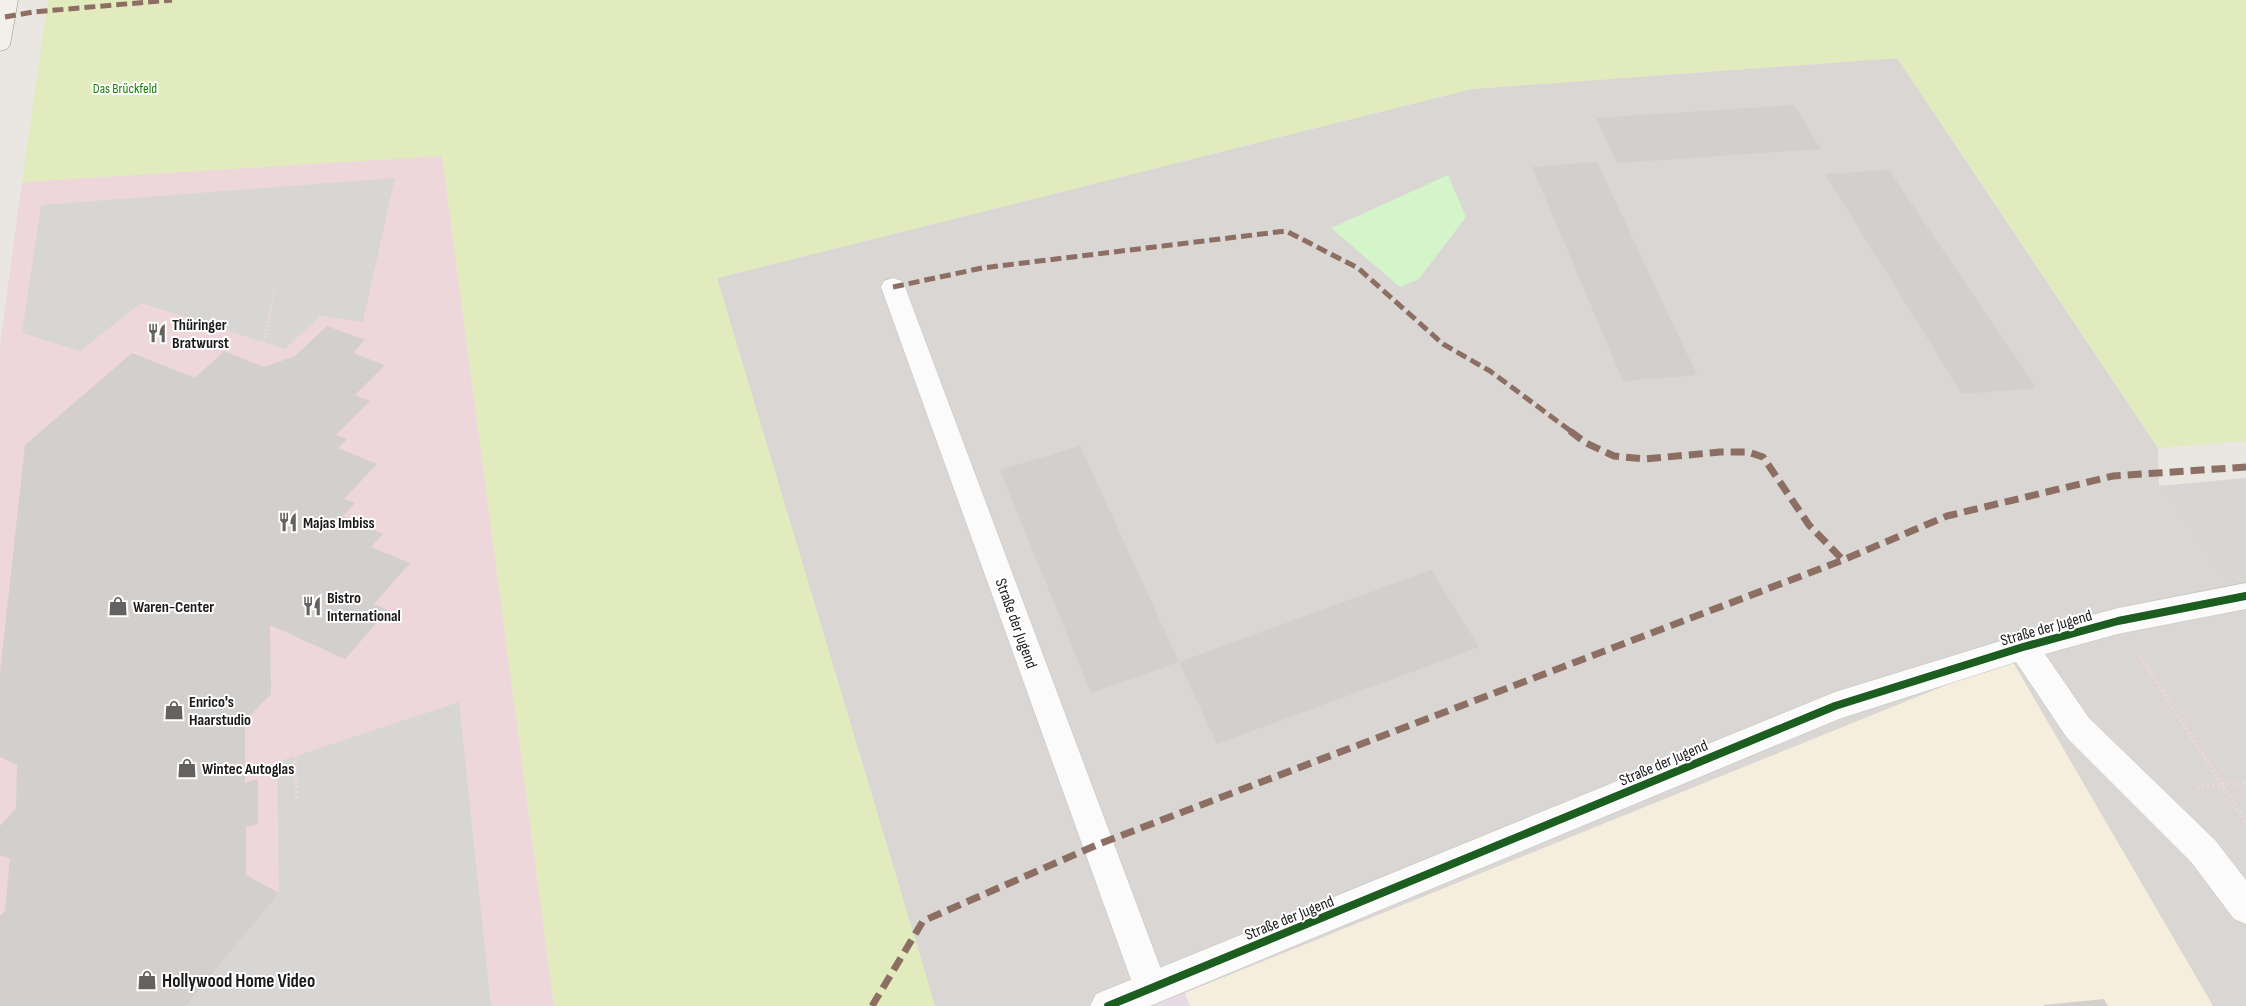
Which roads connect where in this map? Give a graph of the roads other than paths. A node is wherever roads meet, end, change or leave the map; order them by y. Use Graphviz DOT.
graph roads {
  1 [pos="8,0"];
  2 [pos="0,44"];
  3 [pos="893,287"];
  4 [pos="2246,596"];
  5 [pos="2023,647"];
  6 [pos="2246,907"];
  7 [pos="1151,988"];
  8 [pos="1108,1006"];
  1 -- 2 [label="main road"];
  3 -- 7 [label="street, Straße der Jugend"];
  4 -- 5 [label="street, Straße der Jugend"];
  5 -- 6 [label="street, Straße der Jugend"];
  5 -- 7 [label="street, Straße der Jugend"];
  7 -- 8 [label="street, Straße der Jugend"];
}
